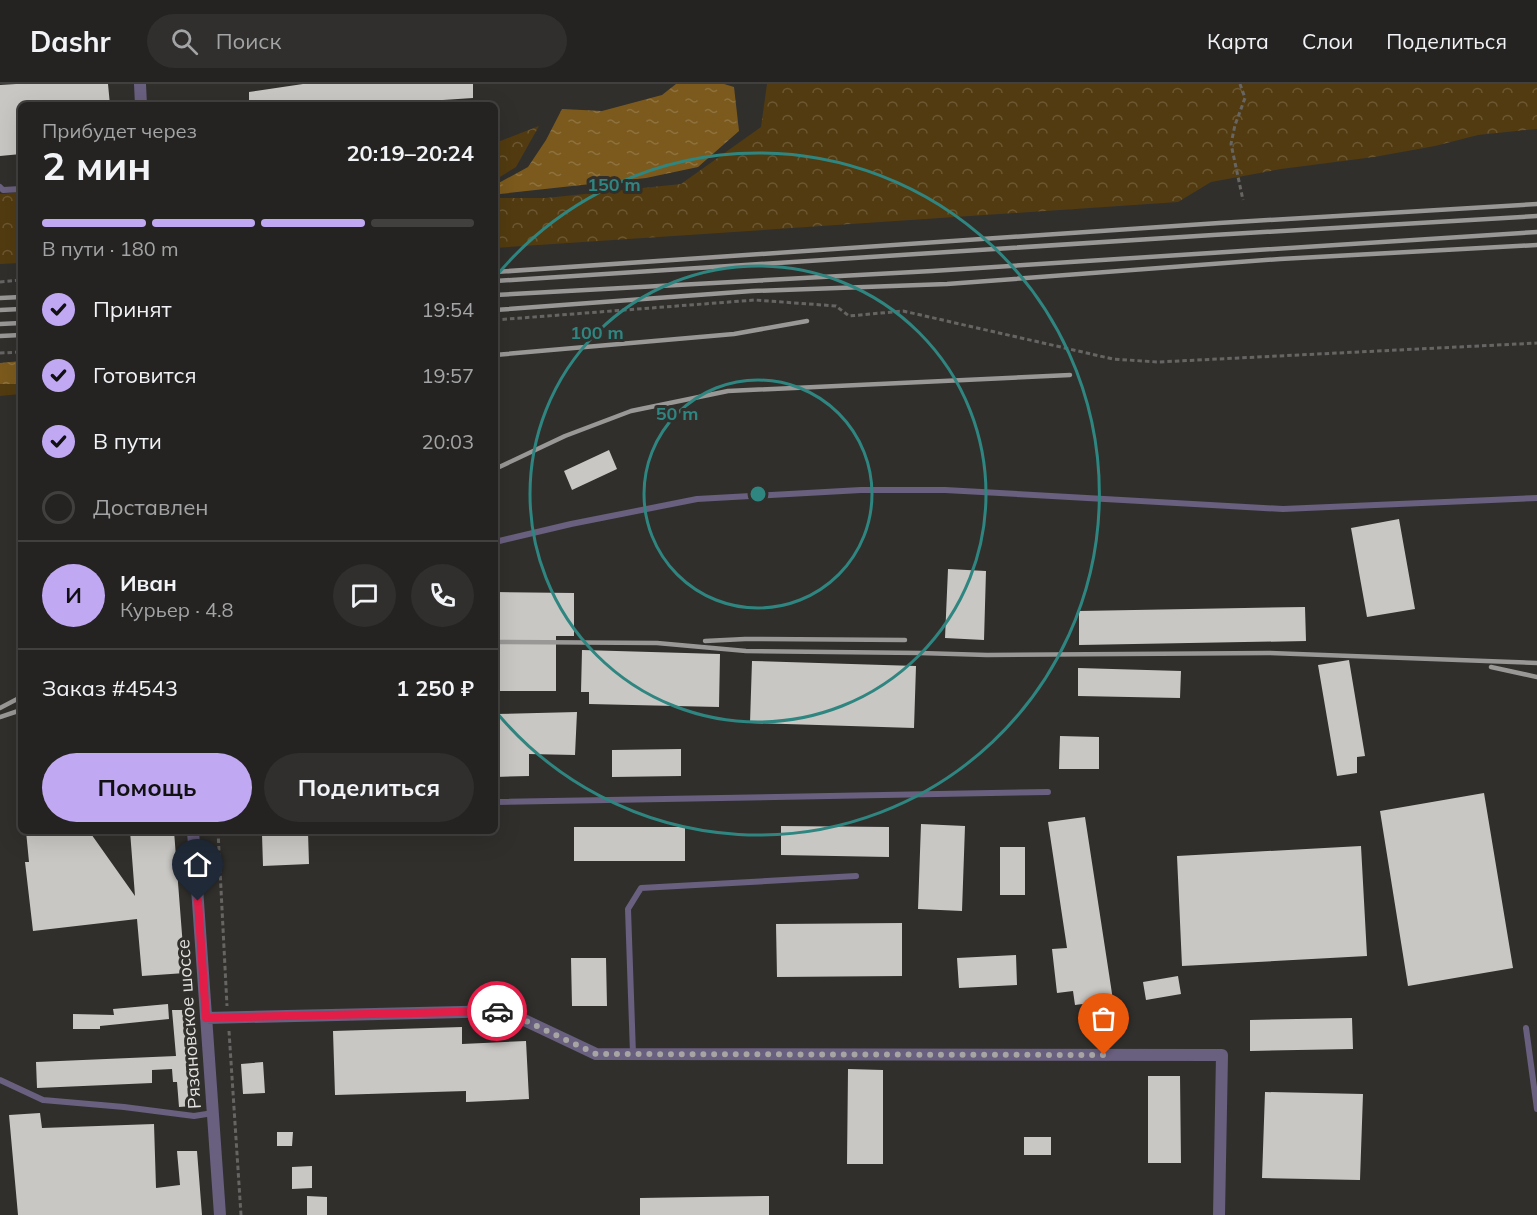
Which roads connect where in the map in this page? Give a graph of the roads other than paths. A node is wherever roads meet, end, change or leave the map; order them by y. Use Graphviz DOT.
graph roads {
  1 [pos="140,84"];
  2 [pos="141,102"];
  3 [pos="0,188"];
  4 [pos="18,189"];
  5 [pos="1537,498"];
  6 [pos="498,541"];
  7 [pos="1048,792"];
  8 [pos="498,802"];
  9 [pos="192,834"];
  10 [pos="856,876"];
  11 [pos="206,1018"];
  12 [pos="1526,1028"];
  13 [pos="633,1054"];
  14 [pos="0,1080"];
  15 [pos="1537,1109"];
  16 [pos="213,1113"];
  17 [pos="220,1215"];
  18 [pos="1219,1215"];
  1 -- 2 [label="street"];
  3 -- 4 [label="lane"];
  5 -- 6 [label="lane"];
  7 -- 8 [label="lane"];
  9 -- 11 [label="street, Рязановское шоссе"];
  10 -- 13 [label="lane"];
  11 -- 13 [label="street"];
  11 -- 16 [label="street, Рязановское шоссе"];
  12 -- 15 [label="lane"];
  13 -- 18 [label="street"];
  14 -- 16 [label="lane"];
  16 -- 17 [label="street, Рязановское шоссе"];
}
